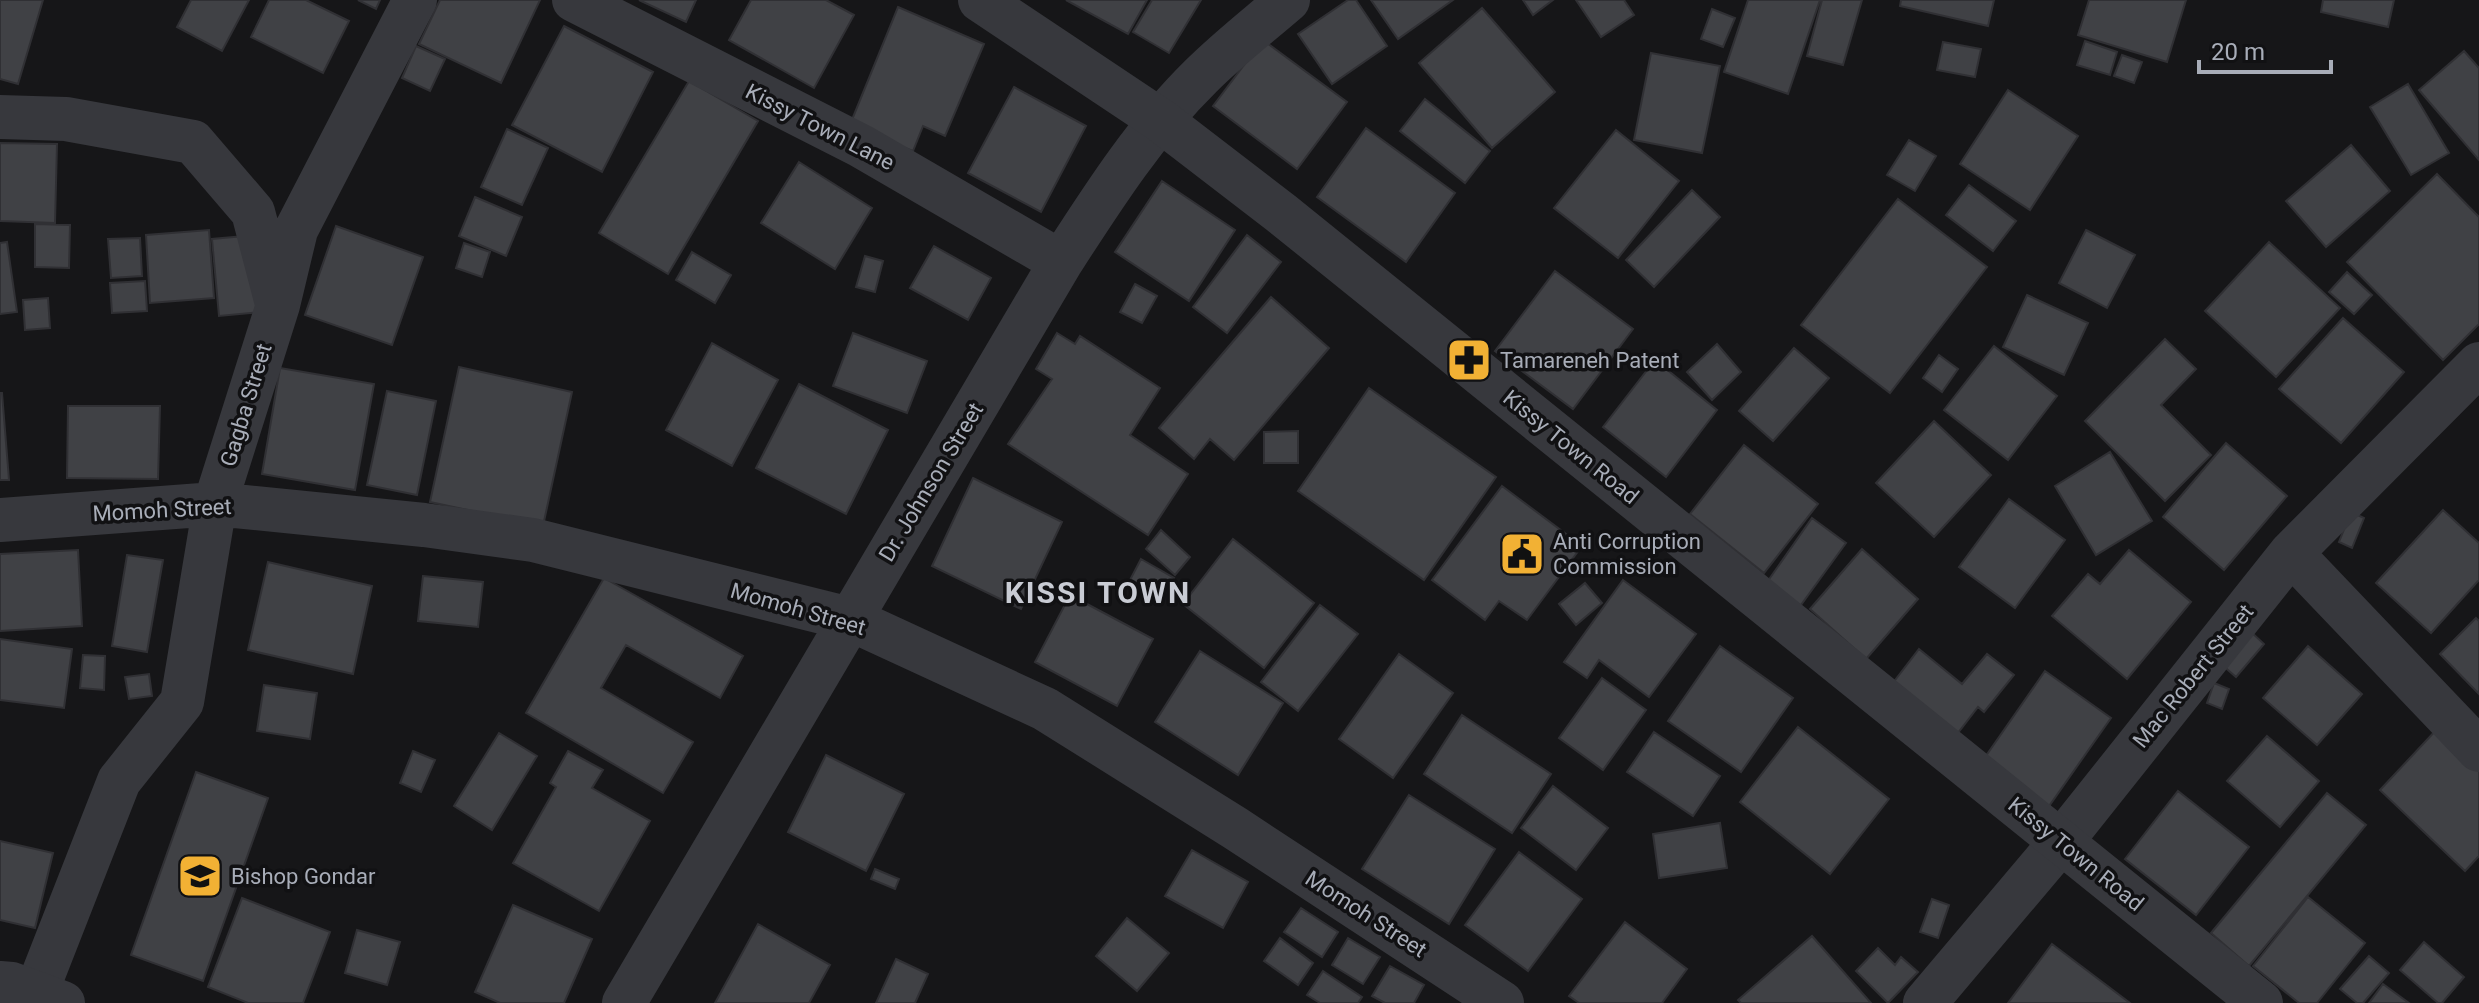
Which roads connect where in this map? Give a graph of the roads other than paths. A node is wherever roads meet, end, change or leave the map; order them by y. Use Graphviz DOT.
graph roads {
  1 [pos="415,0"];
  2 [pos="574,0"];
  3 [pos="980,0"];
  4 [pos="1288,0"];
  5 [pos="0,117"];
  6 [pos="1160,120"];
  7 [pos="1061,262"];
  8 [pos="278,305"];
  9 [pos="2479,364"];
  10 [pos="215,504"];
  11 [pos="0,520"];
  12 [pos="2291,553"];
  13 [pos="850,619"];
  14 [pos="2479,750"];
  15 [pos="2061,842"];
  16 [pos="33,993"];
  17 [pos="624,1003"];
  18 [pos="1502,1003"];
  19 [pos="1925,1003"];
  20 [pos="2261,1003"];
  1 -- 8 [label="street, Gagba Street"];
  2 -- 7 [label="street, Kissy Town Lane"];
  3 -- 6 [label="street, Kissy Town Road"];
  4 -- 6 [label="street, Dr. Johnson Street"];
  5 -- 8 [label="street"];
  6 -- 7 [label="street, Dr. Johnson Street"];
  6 -- 15 [label="street, Kissy Town Road"];
  7 -- 13 [label="street, Dr. Johnson Street"];
  8 -- 10 [label="street, Gagba Street"];
  9 -- 12 [label="street, Mac Robert Street"];
  10 -- 11 [label="street, Momoh Street"];
  10 -- 13 [label="street, Momoh Street"];
  10 -- 16 [label="street, Gagba Street"];
  12 -- 14 [label="street"];
  12 -- 15 [label="street, Mac Robert Street"];
  13 -- 17 [label="street, Dr. Johnson Street"];
  13 -- 18 [label="street, Momoh Street"];
  15 -- 19 [label="street, Mac Robert Street"];
  15 -- 20 [label="street, Kissy Town Road"];
}
